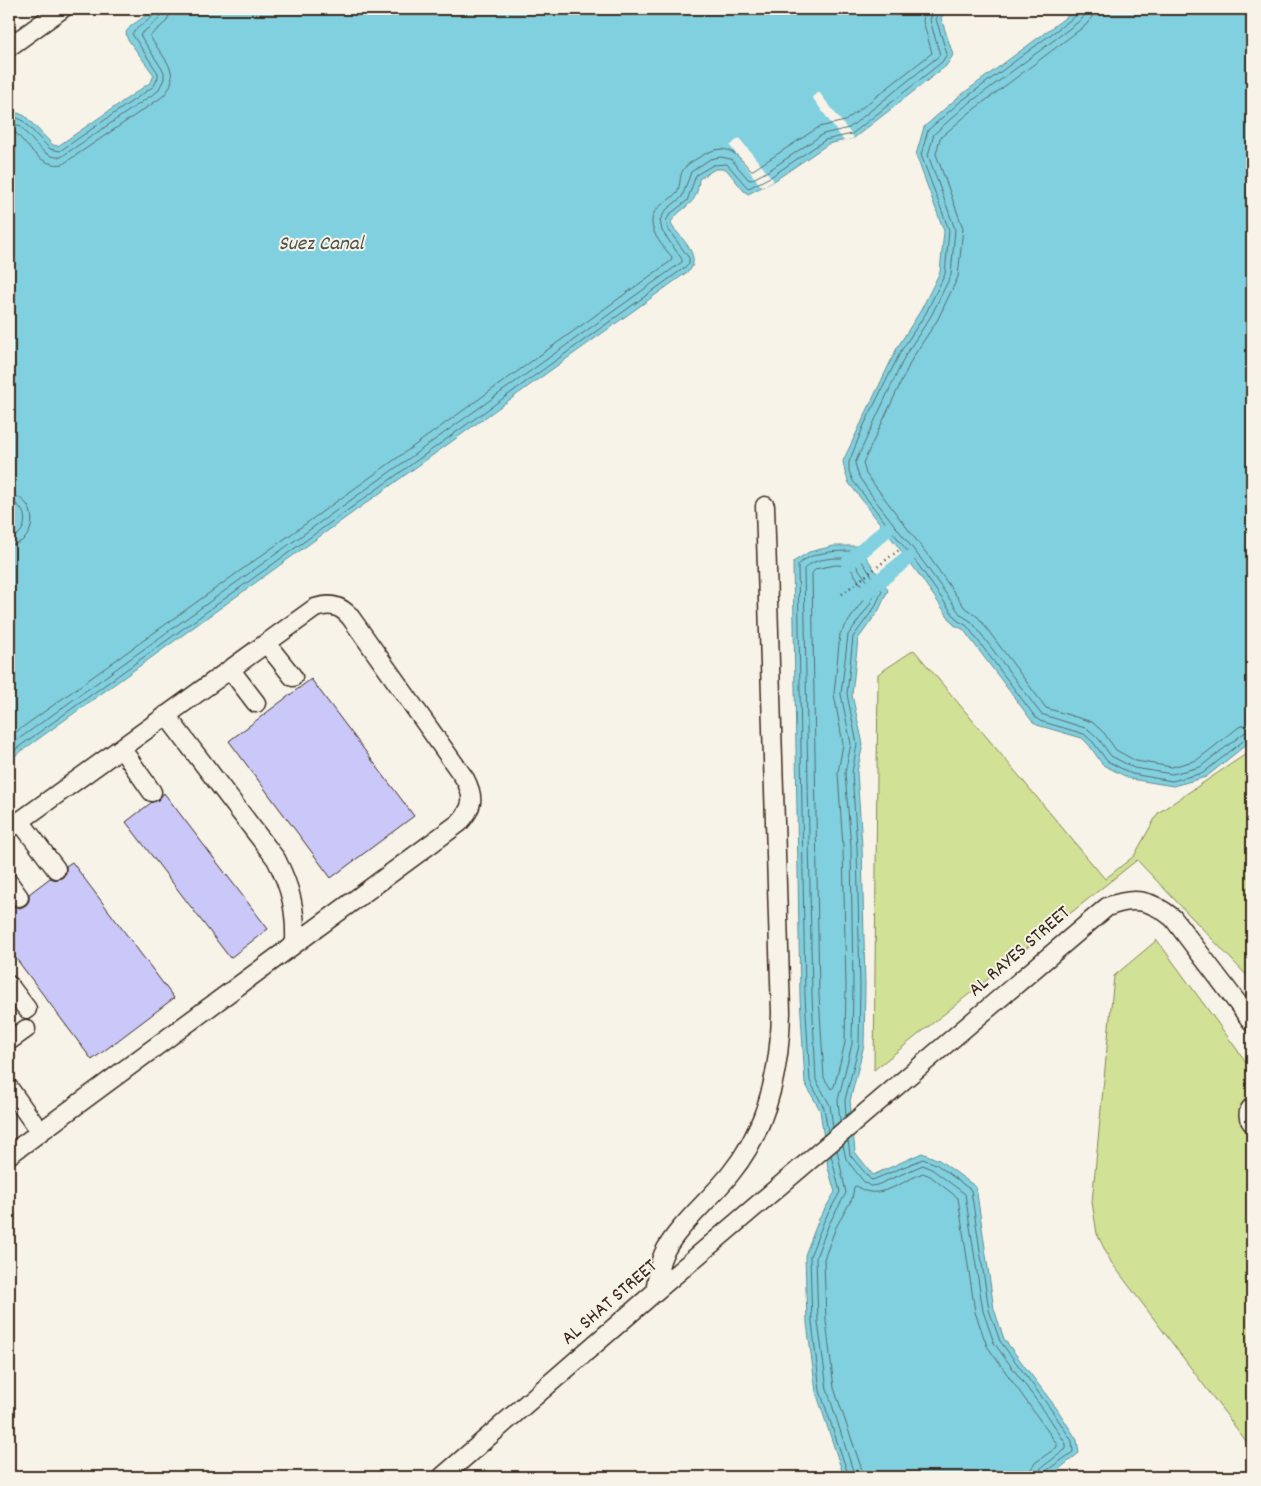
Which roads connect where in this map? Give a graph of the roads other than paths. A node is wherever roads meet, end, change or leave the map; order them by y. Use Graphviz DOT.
graph roads {
  1 [pos="62,9"];
  2 [pos="9,47"];
  3 [pos="766,506"];
  4 [pos="266,643"];
  5 [pos="230,669"];
  6 [pos="293,677"];
  7 [pos="256,703"];
  8 [pos="166,715"];
  9 [pos="121,748"];
  10 [pos="152,792"];
  11 [pos="14,825"];
  12 [pos="56,869"];
  13 [pos="296,943"];
  14 [pos="9,985"];
  15 [pos="27,1009"];
  16 [pos="1252,1022"];
  17 [pos="26,1029"];
  18 [pos="9,1041"];
  19 [pos="9,1088"];
  20 [pos="1252,1107"];
  21 [pos="1252,1123"];
  22 [pos="40,1132"];
  23 [pos="9,1155"];
  24 [pos="808,1162"];
  25 [pos="655,1292"];
  26 [pos="442,1477"];
  1 -- 2 [label="street"];
  3 -- 25 [label="street"];
  4 -- 5 [label="street"];
  4 -- 6 [label="street"];
  4 -- 13 [label="street"];
  5 -- 7 [label="street"];
  5 -- 8 [label="street"];
  8 -- 9 [label="street"];
  8 -- 13 [label="street"];
  9 -- 10 [label="street"];
  9 -- 11 [label="street"];
  11 -- 12 [label="street"];
  13 -- 22 [label="street"];
  14 -- 15 [label="street"];
  16 -- 24 [label="street, AL RAYES STREET"];
  17 -- 18 [label="street"];
  19 -- 22 [label="street"];
  20 -- 21 [label="street"];
  22 -- 23 [label="street"];
  24 -- 25 [label="street, AL SHAT STREET"];
  25 -- 26 [label="street, AL SHAT STREET"];
}
